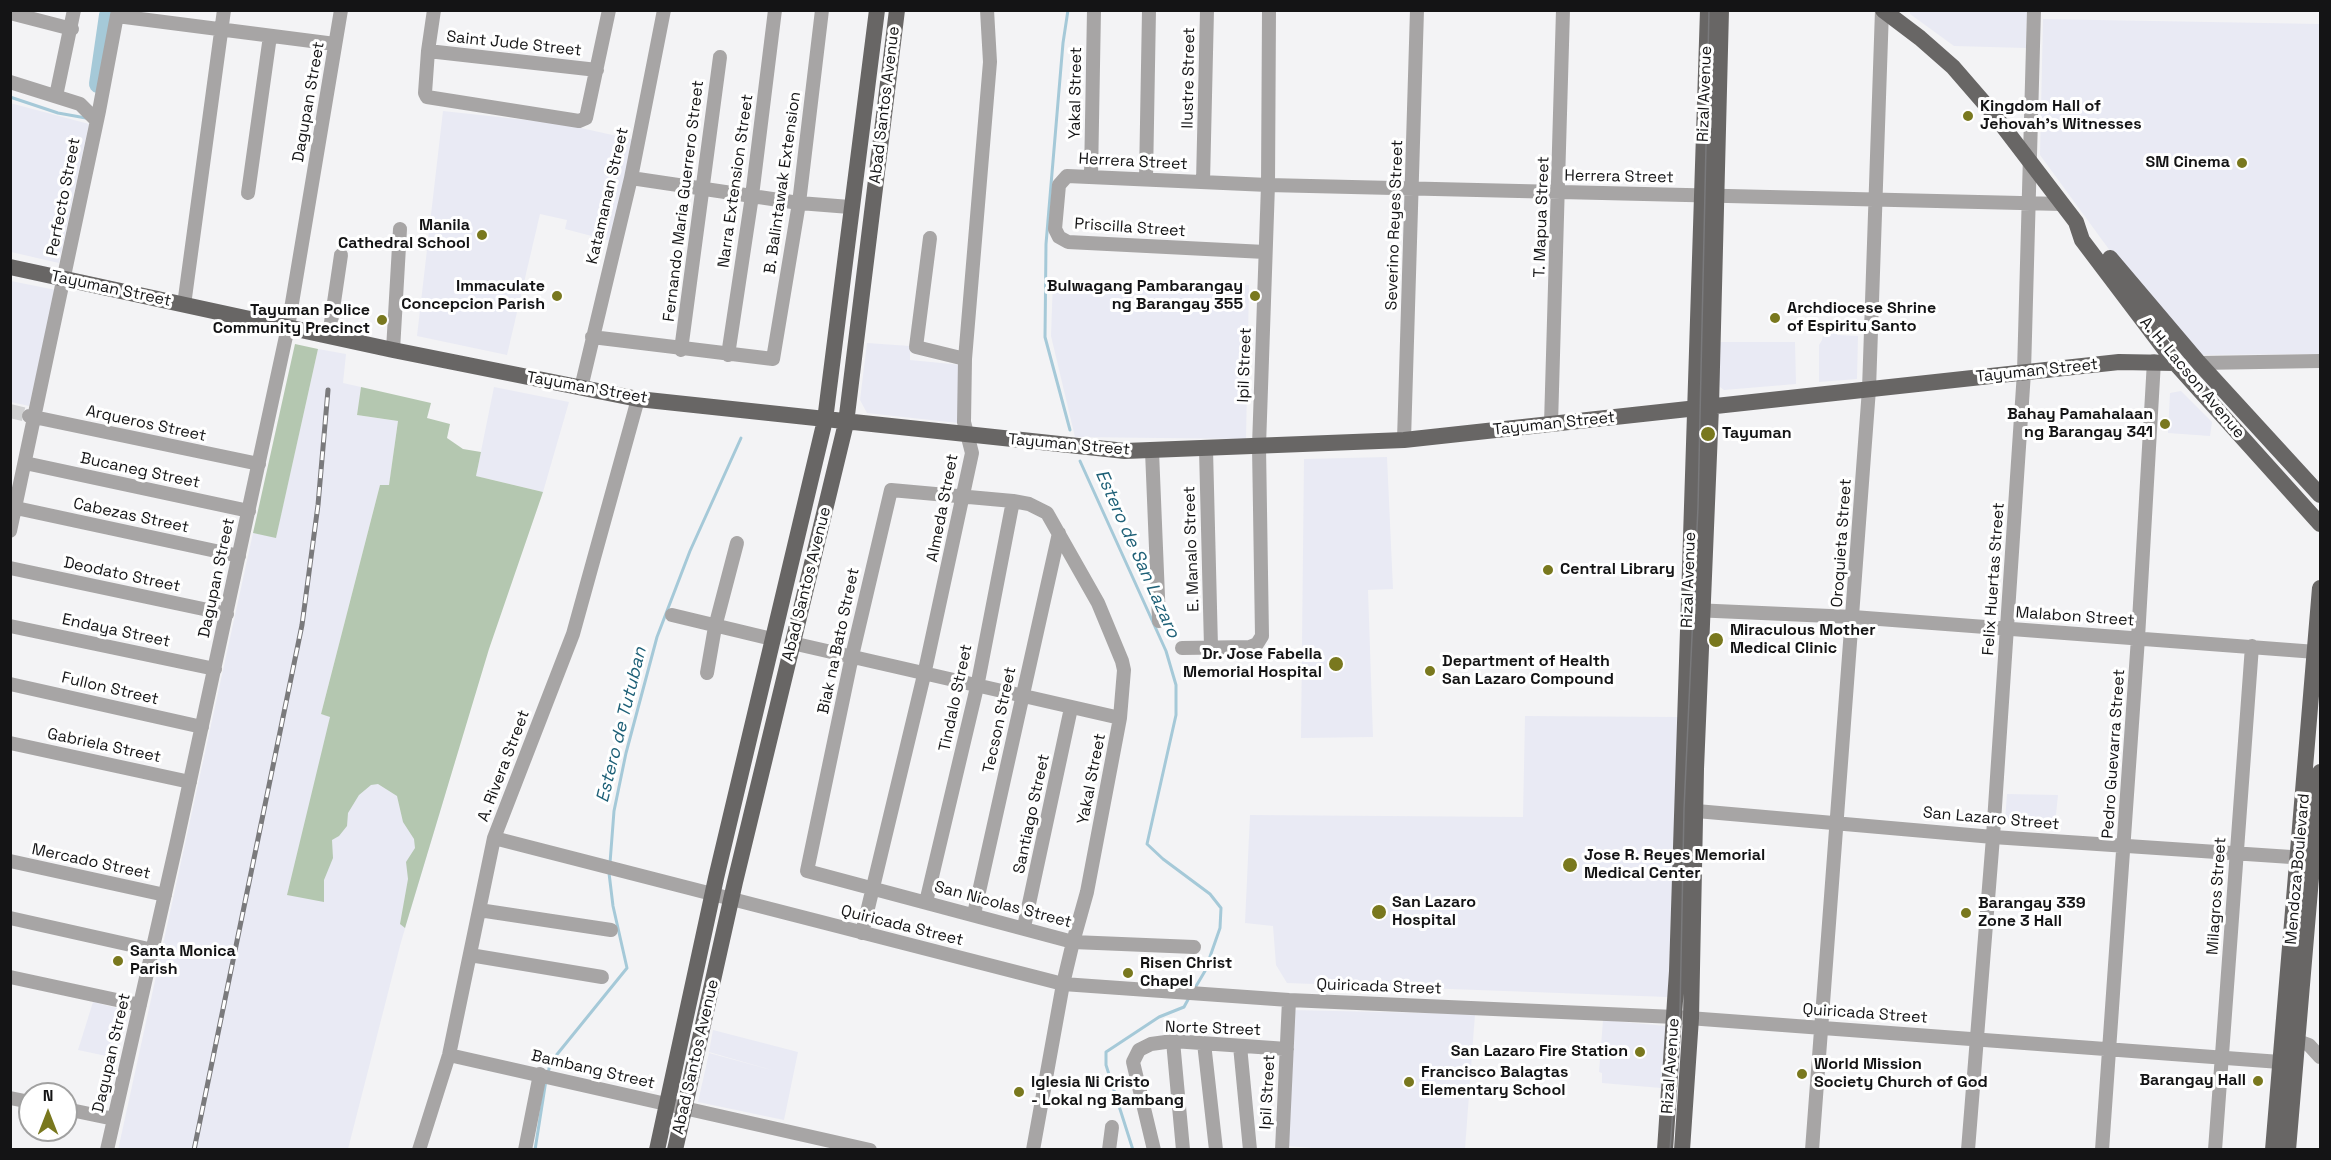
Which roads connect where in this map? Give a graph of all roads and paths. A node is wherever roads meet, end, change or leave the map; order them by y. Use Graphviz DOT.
graph roads {
  1 [pos="74,10"];
  2 [pos="224,10"];
  3 [pos="341,10"];
  4 [pos="434,10"];
  5 [pos="664,10"];
  6 [pos="775,10"];
  7 [pos="822,10"];
  8 [pos="877,10"];
  9 [pos="897,10"];
  10 [pos="987,10"];
  11 [pos="1094,10"];
  12 [pos="1149,10"];
  13 [pos="1207,10"];
  14 [pos="1269,10"];
  15 [pos="1417,10"];
  16 [pos="1563,10"];
  17 [pos="1708,10"];
  18 [pos="1721,10"];
  19 [pos="1882,10"];
  20 [pos="2034,10"];
  21 [pos="606,11"];
  22 [pos="10,13"];
  23 [pos="117,13"];
  24 [pos="72,28"];
  25 [pos="221,30"];
  26 [pos="270,36"];
  27 [pos="335,44"];
  28 [pos="428,51"];
  29 [pos="720,57"];
  30 [pos="597,70"];
  31 [pos="10,82"];
  32 [pos="56,96"];
  33 [pos="94,117"];
  34 [pos="2030,162"];
  35 [pos="1067,176"];
  36 [pos="1091,177"];
  37 [pos="631,178"];
  38 [pos="1146,179"];
  39 [pos="1203,182"];
  40 [pos="1268,185"];
  41 [pos="1413,188"];
  42 [pos="703,189"];
  43 [pos="1559,192"];
  44 [pos="248,193"];
  45 [pos="752,196"];
  46 [pos="1709,196"];
  47 [pos="1877,199"];
  48 [pos="2029,202"];
  49 [pos="799,203"];
  50 [pos="2062,204"];
  51 [pos="850,207"];
  52 [pos="2076,222"];
  53 [pos="400,230"];
  54 [pos="930,238"];
  55 [pos="1265,252"];
  56 [pos="341,255"];
  57 [pos="10,267"];
  58 [pos="64,279"];
  59 [pos="184,304"];
  60 [pos="288,327"];
  61 [pos="329,336"];
  62 [pos="592,337"];
  63 [pos="393,350"];
  64 [pos="681,350"];
  65 [pos="728,356"];
  66 [pos="965,359"];
  67 [pos="2154,361"];
  68 [pos="2320,361"];
  69 [pos="2175,363"];
  70 [pos="2199,363"];
  71 [pos="2024,372"];
  72 [pos="581,388"];
  73 [pos="1869,389"];
  74 [pos="638,399"];
  75 [pos="1702,408"];
  76 [pos="31,416"];
  77 [pos="825,420"];
  78 [pos="846,423"];
  79 [pos="1551,424"];
  80 [pos="967,435"];
  81 [pos="1404,440"];
  82 [pos="1259,446"];
  83 [pos="1206,449"];
  84 [pos="1152,451"];
  85 [pos="25,463"];
  86 [pos="259,464"];
  87 [pos="2320,495"];
  88 [pos="963,497"];
  89 [pos="1013,501"];
  90 [pos="16,508"];
  91 [pos="249,511"];
  92 [pos="2320,524"];
  93 [pos="10,531"];
  94 [pos="1059,533"];
  95 [pos="737,543"];
  96 [pos="239,556"];
  97 [pos="10,568"];
  98 [pos="2320,588"];
  99 [pos="1695,610"];
  100 [pos="227,614"];
  101 [pos="672,615"];
  102 [pos="1853,617"];
  103 [pos="1159,621"];
  104 [pos="10,626"];
  105 [pos="715,627"];
  106 [pos="2007,628"];
  107 [pos="2138,638"];
  108 [pos="772,639"];
  109 [pos="792,643"];
  110 [pos="2252,646"];
  111 [pos="1211,647"];
  112 [pos="1182,648"];
  113 [pos="2316,652"];
  114 [pos="852,656"];
  115 [pos="215,669"];
  116 [pos="707,673"];
  117 [pos="924,675"];
  118 [pos="10,684"];
  119 [pos="977,687"];
  120 [pos="1022,697"];
  121 [pos="1071,708"];
  122 [pos="1120,718"];
  123 [pos="202,727"];
  124 [pos="10,743"];
  125 [pos="2320,772"];
  126 [pos="190,782"];
  127 [pos="1688,811"];
  128 [pos="1836,822"];
  129 [pos="1993,837"];
  130 [pos="494,838"];
  131 [pos="2124,845"];
  132 [pos="2236,853"];
  133 [pos="2309,857"];
  134 [pos="10,861"];
  135 [pos="807,871"];
  136 [pos="873,887"];
  137 [pos="2317,888"];
  138 [pos="712,894"];
  139 [pos="165,895"];
  140 [pos="731,899"];
  141 [pos="926,902"];
  142 [pos="479,910"];
  143 [pos="974,914"];
  144 [pos="10,918"];
  145 [pos="1024,927"];
  146 [pos="611,930"];
  147 [pos="862,933"];
  148 [pos="1073,942"];
  149 [pos="1194,947"];
  150 [pos="153,950"];
  151 [pos="470,955"];
  152 [pos="10,976"];
  153 [pos="602,977"];
  154 [pos="1063,984"];
  155 [pos="1289,1000"];
  156 [pos="140,1005"];
  157 [pos="1683,1017"];
  158 [pos="1821,1027"];
  159 [pos="1974,1040"];
  160 [pos="1173,1041"];
  161 [pos="2298,1041"];
  162 [pos="1204,1043"];
  163 [pos="1240,1046"];
  164 [pos="1681,1047"];
  165 [pos="1287,1048"];
  166 [pos="2109,1049"];
  167 [pos="449,1055"];
  168 [pos="2320,1056"];
  169 [pos="2221,1057"];
  170 [pos="2280,1062"];
  171 [pos="546,1076"];
  172 [pos="666,1103"];
  173 [pos="683,1107"];
  174 [pos="78,1112"];
  175 [pos="114,1119"];
  176 [pos="1112,1128"];
  177 [pos="107,1149"];
  178 [pos="419,1149"];
  179 [pos="525,1149"];
  180 [pos="657,1149"];
  181 [pos="675,1149"];
  182 [pos="870,1149"];
  183 [pos="1033,1149"];
  184 [pos="1109,1149"];
  185 [pos="1154,1149"];
  186 [pos="1183,1149"];
  187 [pos="1216,1149"];
  188 [pos="1250,1149"];
  189 [pos="1282,1149"];
  190 [pos="1665,1149"];
  191 [pos="1682,1149"];
  192 [pos="1812,1149"];
  193 [pos="1968,1149"];
  194 [pos="2102,1149"];
  195 [pos="2215,1149"];
  196 [pos="2273,1149"];
  197 [pos="2288,1149"];
  1 -- 24 [label="street"];
  2 -- 25 [label="street"];
  3 -- 27 [label="street, Dagupan Street"];
  4 -- 28 [label="street"];
  5 -- 37 [label="street, Katamanan Street"];
  6 -- 45 [label="street, Narra Extension Street"];
  7 -- 49 [label="street, B. Balintawak Extension"];
  8 -- 51 [label="main road, Abad Santos Avenue"];
  9 -- 78 [label="main road, Abad Santos Avenue"];
  10 -- 66 [label="street, Almeda Street"];
  11 -- 36 [label="street, Yakal Street"];
  12 -- 38 [label="street"];
  13 -- 39 [label="street, Ilustre Street"];
  14 -- 40 [label="street, Ipil Street"];
  15 -- 41 [label="street, Severino Reyes Street"];
  16 -- 43 [label="street, T. Mapua Street"];
  17 -- 46 [label="main road, Rizal Avenue"];
  18 -- 46 [label="main road, Rizal Avenue"];
  19 -- 34 [label="main road, A. H. Lacson Avenue"];
  19 -- 47 [label="street, Oroquieta Street"];
  20 -- 34 [label="street, Felix Huertas Street"];
  21 -- 30 [label="street"];
  22 -- 24 [label="street"];
  23 -- 25 [label="street"];
  23 -- 33 [label="street, Perfecto Street"];
  24 -- 32 [label="street"];
  25 -- 26 [label="street"];
  25 -- 59 [label="street"];
  26 -- 27 [label="street"];
  26 -- 44 [label="street"];
  27 -- 60 [label="street, Dagupan Street"];
  28 -- 30 [label="street, Saint Jude Street"];
  28 -- 30 [label="street"];
  29 -- 42 [label="street, Fernando Maria Guerrero Street"];
  31 -- 32 [label="street"];
  32 -- 33 [label="street"];
  33 -- 58 [label="street, Perfecto Street"];
  34 -- 48 [label="street, Felix Huertas Street"];
  34 -- 50 [label="main road, A. H. Lacson Avenue"];
  35 -- 36 [label="street, Herrera Street"];
  35 -- 55 [label="street, Priscilla Street"];
  36 -- 38 [label="street, Herrera Street"];
  37 -- 42 [label="street"];
  37 -- 62 [label="street, Katamanan Street"];
  38 -- 39 [label="street, Herrera Street"];
  39 -- 40 [label="street, Herrera Street"];
  40 -- 41 [label="street, Herrera Street"];
  40 -- 55 [label="street, Ipil Street"];
  41 -- 43 [label="street, Herrera Street"];
  41 -- 81 [label="street, Severino Reyes Street"];
  42 -- 45 [label="street"];
  42 -- 64 [label="street, Fernando Maria Guerrero Street"];
  43 -- 46 [label="street, Herrera Street"];
  43 -- 79 [label="street, T. Mapua Street"];
  45 -- 49 [label="street"];
  45 -- 65 [label="street, Narra Extension Street"];
  46 -- 47 [label="street, Herrera Street"];
  46 -- 75 [label="main road, Rizal Avenue"];
  47 -- 48 [label="street, Herrera Street"];
  47 -- 73 [label="street, Oroquieta Street"];
  48 -- 50 [label="street, Herrera Street"];
  48 -- 71 [label="street, Felix Huertas Street"];
  49 -- 51 [label="street"];
  49 -- 65 [label="street, B. Balintawak Extension"];
  50 -- 52 [label="main road, A. H. Lacson Avenue"];
  51 -- 77 [label="main road, Abad Santos Avenue"];
  52 -- 69 [label="main road, A. H. Lacson Avenue"];
  52 -- 70 [label="main road, A. H. Lacson Avenue"];
  53 -- 63 [label="street"];
  54 -- 66 [label="street"];
  55 -- 82 [label="street, Ipil Street"];
  56 -- 61 [label="street"];
  57 -- 58 [label="main road, Tayuman Street"];
  58 -- 59 [label="main road, Tayuman Street"];
  58 -- 76 [label="street, Perfecto Street"];
  59 -- 60 [label="main road, Tayuman Street"];
  60 -- 61 [label="main road, Tayuman Street"];
  60 -- 86 [label="street, Dagupan Street"];
  61 -- 63 [label="main road, Tayuman Street"];
  62 -- 64 [label="street"];
  62 -- 72 [label="street, Katamanan Street"];
  63 -- 72 [label="main road, Tayuman Street"];
  64 -- 65 [label="street"];
  66 -- 80 [label="street, Almeda Street"];
  67 -- 69 [label="main road, Tayuman Street"];
  67 -- 71 [label="main road, Tayuman Street"];
  67 -- 107 [label="street, Pedro Guevarra Street"];
  68 -- 70 [label="street"];
  69 -- 92 [label="main road, A. H. Lacson Avenue"];
  70 -- 87 [label="main road, A. H. Lacson Avenue"];
  71 -- 73 [label="main road, Tayuman Street"];
  71 -- 106 [label="street, Felix Huertas Street"];
  72 -- 74 [label="main road, Tayuman Street"];
  73 -- 75 [label="main road, Tayuman Street"];
  73 -- 102 [label="street, Oroquieta Street"];
  74 -- 77 [label="main road, Tayuman Street"];
  74 -- 130 [label="street, A. Rivera Street"];
  75 -- 79 [label="main road, Tayuman Street"];
  75 -- 99 [label="main road, Rizal Avenue"];
  76 -- 85 [label="street, Perfecto Street"];
  76 -- 86 [label="street, Arqueros Street"];
  77 -- 78 [label="main road, Tayuman Street"];
  77 -- 108 [label="main road, Abad Santos Avenue"];
  78 -- 80 [label="main road, Tayuman Street"];
  78 -- 109 [label="main road, Abad Santos Avenue"];
  79 -- 81 [label="main road, Tayuman Street"];
  80 -- 84 [label="main road, Tayuman Street"];
  80 -- 88 [label="street, Almeda Street"];
  81 -- 82 [label="main road, Tayuman Street"];
  82 -- 83 [label="main road, Tayuman Street"];
  82 -- 111 [label="street, Ipil Street"];
  83 -- 84 [label="main road, Tayuman Street"];
  83 -- 111 [label="street, E. Manalo Street"];
  84 -- 103 [label="street"];
  85 -- 90 [label="street, Perfecto Street"];
  85 -- 91 [label="street, Bucaneg Street"];
  86 -- 91 [label="street, Dagupan Street"];
  88 -- 89 [label="street, Yakal Street"];
  88 -- 114 [label="street, Biak na Bato Street"];
  88 -- 117 [label="street, Almeda Street"];
  89 -- 94 [label="street, Yakal Street"];
  89 -- 119 [label="street, Tindalo Street"];
  90 -- 93 [label="street, Perfecto Street"];
  90 -- 96 [label="street, Cabezas Street"];
  91 -- 96 [label="street, Dagupan Street"];
  94 -- 120 [label="street, Tecson Street"];
  94 -- 122 [label="street, Yakal Street"];
  95 -- 105 [label="street"];
  96 -- 100 [label="street, Dagupan Street"];
  97 -- 100 [label="street, Deodato Street"];
  98 -- 113 [label="main road, Mendoza Boulevard"];
  99 -- 102 [label="street, Malabon Street"];
  99 -- 127 [label="main road, Rizal Avenue"];
  100 -- 115 [label="street, Dagupan Street"];
  101 -- 105 [label="street"];
  102 -- 106 [label="street, Malabon Street"];
  102 -- 128 [label="street, Oroquieta Street"];
  104 -- 115 [label="street, Endaya Street"];
  105 -- 108 [label="street"];
  105 -- 116 [label="street"];
  106 -- 107 [label="street, Malabon Street"];
  106 -- 129 [label="street, Felix Huertas Street"];
  107 -- 110 [label="street, Malabon Street"];
  107 -- 131 [label="street, Pedro Guevarra Street"];
  108 -- 138 [label="main road, Abad Santos Avenue"];
  109 -- 114 [label="street"];
  109 -- 140 [label="main road, Abad Santos Avenue"];
  110 -- 113 [label="street, Malabon Street"];
  110 -- 132 [label="street, Milagros Street"];
  111 -- 112 [label="street, Ipil Street"];
  113 -- 133 [label="main road, Mendoza Boulevard"];
  114 -- 117 [label="street"];
  114 -- 135 [label="street, Biak na Bato Street"];
  115 -- 123 [label="street, Dagupan Street"];
  117 -- 119 [label="street"];
  117 -- 136 [label="street, Almeda Street"];
  118 -- 123 [label="street, Fullon Street"];
  119 -- 120 [label="street"];
  119 -- 141 [label="street, Tindalo Street"];
  120 -- 121 [label="street"];
  120 -- 143 [label="street, Tecson Street"];
  121 -- 122 [label="street"];
  121 -- 145 [label="street, Santiago Street"];
  122 -- 148 [label="street, Yakal Street"];
  123 -- 126 [label="street, Dagupan Street"];
  124 -- 126 [label="street, Gabriela Street"];
  125 -- 133 [label="main road, Mendoza Boulevard"];
  126 -- 139 [label="street, Dagupan Street"];
  127 -- 128 [label="street, San Lazaro Street"];
  127 -- 157 [label="main road, Rizal Avenue"];
  128 -- 129 [label="street, San Lazaro Street"];
  128 -- 158 [label="street, Oroquieta Street"];
  129 -- 131 [label="street, San Lazaro Street"];
  129 -- 159 [label="street, Felix Huertas Street"];
  130 -- 138 [label="street, Quiricada Street"];
  130 -- 142 [label="street, A. Rivera Street"];
  131 -- 132 [label="street, San Lazaro Street"];
  131 -- 166 [label="street, Pedro Guevarra Street"];
  132 -- 133 [label="street, San Lazaro Street"];
  132 -- 169 [label="street, Milagros Street"];
  133 -- 137 [label="main road, Mendoza Boulevard"];
  133 -- 170 [label="main road, Mendoza Boulevard"];
  134 -- 139 [label="street, Mercado Street"];
  135 -- 136 [label="street, San Nicolas Street"];
  136 -- 141 [label="street, San Nicolas Street"];
  136 -- 147 [label="street, Almeda Street"];
  137 -- 161 [label="main road, Mendoza Boulevard"];
  138 -- 140 [label="street, Quiricada Street"];
  138 -- 172 [label="main road, Abad Santos Avenue"];
  139 -- 150 [label="street, Dagupan Street"];
  140 -- 147 [label="street, Quiricada Street"];
  140 -- 173 [label="main road, Abad Santos Avenue"];
  141 -- 143 [label="street, San Nicolas Street"];
  142 -- 146 [label="street"];
  142 -- 151 [label="street, A. Rivera Street"];
  143 -- 145 [label="street, San Nicolas Street"];
  144 -- 150 [label="street"];
  145 -- 148 [label="street, San Nicolas Street"];
  147 -- 154 [label="street, Quiricada Street"];
  148 -- 149 [label="street, San Nicolas Street"];
  148 -- 154 [label="street, Yakal Street"];
  150 -- 156 [label="street, Dagupan Street"];
  151 -- 153 [label="street"];
  151 -- 167 [label="street, A. Rivera Street"];
  152 -- 156 [label="street"];
  154 -- 155 [label="street, Quiricada Street"];
  154 -- 183 [label="street, Yakal Street"];
  155 -- 157 [label="street, Quiricada Street"];
  155 -- 165 [label="street, Ipil Street"];
  156 -- 175 [label="street, Dagupan Street"];
  157 -- 158 [label="street, Quiricada Street"];
  157 -- 164 [label="main road, Rizal Avenue"];
  158 -- 159 [label="street, Quiricada Street"];
  158 -- 192 [label="street, Oroquieta Street"];
  159 -- 166 [label="street, Quiricada Street"];
  159 -- 193 [label="street, Felix Huertas Street"];
  160 -- 162 [label="street, Norte Street"];
  160 -- 185 [label="street, Norte Street"];
  160 -- 186 [label="street"];
  161 -- 168 [label="street"];
  161 -- 197 [label="main road, Mendoza Boulevard"];
  162 -- 163 [label="street, Norte Street"];
  162 -- 187 [label="street"];
  163 -- 165 [label="street, Norte Street"];
  163 -- 188 [label="street"];
  164 -- 190 [label="main road, Rizal Avenue"];
  164 -- 191 [label="main road, Rizal Avenue"];
  165 -- 189 [label="street, Ipil Street"];
  166 -- 169 [label="street, Quiricada Street"];
  166 -- 194 [label="street, Pedro Guevarra Street"];
  167 -- 171 [label="street, Bambang Street"];
  167 -- 178 [label="street, A. Rivera Street"];
  169 -- 170 [label="street, Quiricada Street"];
  169 -- 195 [label="street, Milagros Street"];
  170 -- 196 [label="main road, Mendoza Boulevard"];
  171 -- 172 [label="street, Bambang Street"];
  171 -- 179 [label="street"];
  172 -- 173 [label="street, Bambang Street"];
  172 -- 180 [label="main road, Abad Santos Avenue"];
  173 -- 181 [label="main road, Abad Santos Avenue"];
  173 -- 182 [label="street, Bambang Street"];
  174 -- 175 [label="street"];
  175 -- 177 [label="street, Dagupan Street"];
  176 -- 184 [label="street"];
}
